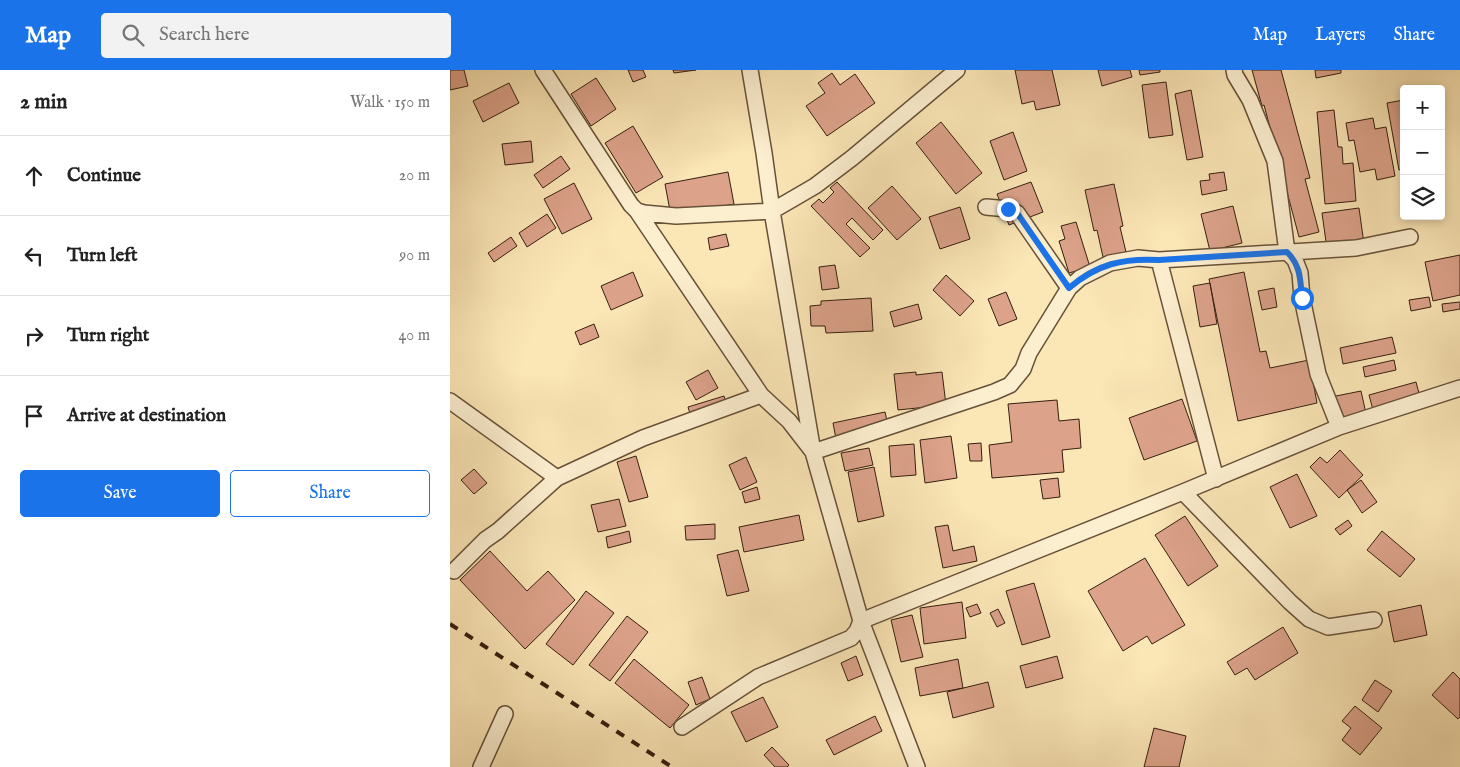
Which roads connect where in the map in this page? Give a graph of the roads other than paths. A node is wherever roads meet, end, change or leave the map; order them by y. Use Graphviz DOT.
graph roads {
  1 [pos="543,70"];
  2 [pos="750,70"];
  3 [pos="955,70"];
  4 [pos="1234,70"];
  5 [pos="986,207"];
  6 [pos="637,211"];
  7 [pos="772,211"];
  8 [pos="1410,237"];
  9 [pos="1287,252"];
  10 [pos="1159,260"];
  11 [pos="1069,288"];
  12 [pos="1460,388"];
  13 [pos="761,395"];
  14 [pos="450,401"];
  15 [pos="1339,427"];
  16 [pos="813,452"];
  17 [pos="557,478"];
  18 [pos="1216,479"];
  19 [pos="1182,492"];
  20 [pos="454,571"];
  21 [pos="1374,620"];
  22 [pos="861,621"];
  23 [pos="505,714"];
  24 [pos="682,727"];
  25 [pos="481,767"];
  26 [pos="917,767"];
  1 -- 6 [label="street"];
  2 -- 7 [label="street"];
  3 -- 7 [label="street"];
  4 -- 9 [label="street"];
  5 -- 11 [label="street"];
  6 -- 7 [label="street"];
  6 -- 13 [label="street"];
  7 -- 16 [label="street"];
  8 -- 9 [label="street"];
  9 -- 10 [label="street"];
  9 -- 15 [label="street"];
  10 -- 11 [label="street"];
  10 -- 18 [label="street"];
  11 -- 16 [label="street"];
  12 -- 15 [label="street"];
  13 -- 16 [label="street"];
  13 -- 17 [label="street"];
  14 -- 17 [label="street"];
  15 -- 18 [label="street"];
  16 -- 22 [label="street"];
  17 -- 20 [label="street"];
  18 -- 19 [label="street"];
  19 -- 21 [label="street"];
  19 -- 22 [label="street"];
  22 -- 24 [label="street"];
  22 -- 26 [label="street"];
  23 -- 25 [label="street"];
}
